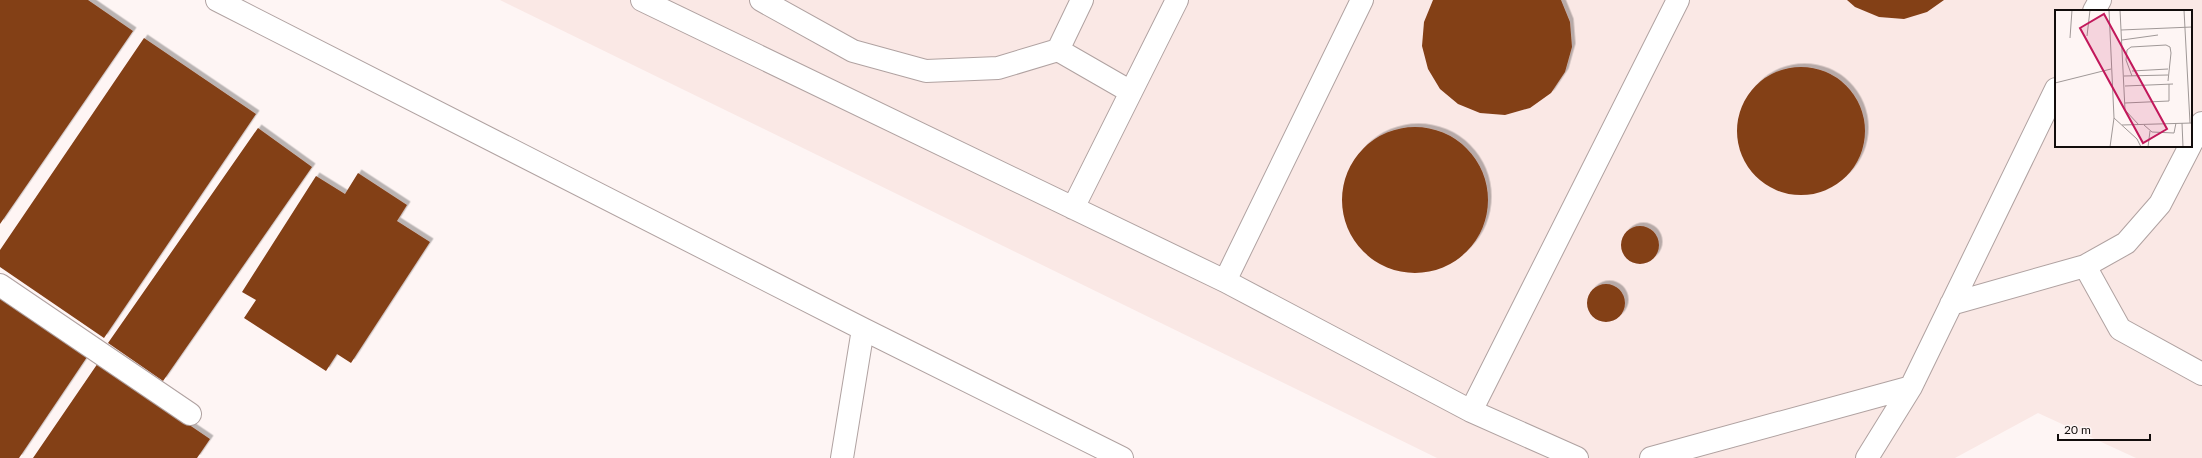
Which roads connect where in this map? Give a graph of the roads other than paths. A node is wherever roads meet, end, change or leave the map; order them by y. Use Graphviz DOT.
graph roads {
  1 [pos="217,0"];
  2 [pos="642,0"];
  3 [pos="761,0"];
  4 [pos="1082,0"];
  5 [pos="1177,0"];
  6 [pos="1362,0"];
  7 [pos="1678,0"];
  8 [pos="2100,0"];
  9 [pos="2095,10"];
  10 [pos="1058,50"];
  11 [pos="2055,91"];
  12 [pos="1131,92"];
  13 [pos="2202,123"];
  14 [pos="2192,141"];
  15 [pos="2189,147"];
  16 [pos="1073,208"];
  17 [pos="2085,266"];
  18 [pos="1225,281"];
  19 [pos="0,285"];
  20 [pos="1951,304"];
  21 [pos="863,329"];
  22 [pos="2202,374"];
  23 [pos="1911,387"];
  24 [pos="1471,411"];
  25 [pos="190,414"];
  26 [pos="842,458"];
  27 [pos="1122,458"];
  28 [pos="1577,458"];
  29 [pos="1650,458"];
  30 [pos="1867,458"];
  1 -- 21 [label="street"];
  2 -- 16 [label="street"];
  3 -- 10 [label="street"];
  4 -- 10 [label="street"];
  5 -- 12 [label="street"];
  6 -- 18 [label="street"];
  7 -- 24 [label="street"];
  8 -- 9 [label="street"];
  10 -- 12 [label="street"];
  11 -- 20 [label="street"];
  12 -- 16 [label="street"];
  13 -- 14 [label="street"];
  15 -- 17 [label="street"];
  16 -- 18 [label="street"];
  17 -- 20 [label="street"];
  17 -- 22 [label="street"];
  18 -- 24 [label="street"];
  19 -- 25 [label="street"];
  20 -- 23 [label="street"];
  21 -- 26 [label="street"];
  21 -- 27 [label="street"];
  23 -- 29 [label="street"];
  23 -- 30 [label="street"];
  24 -- 28 [label="street"];
}
